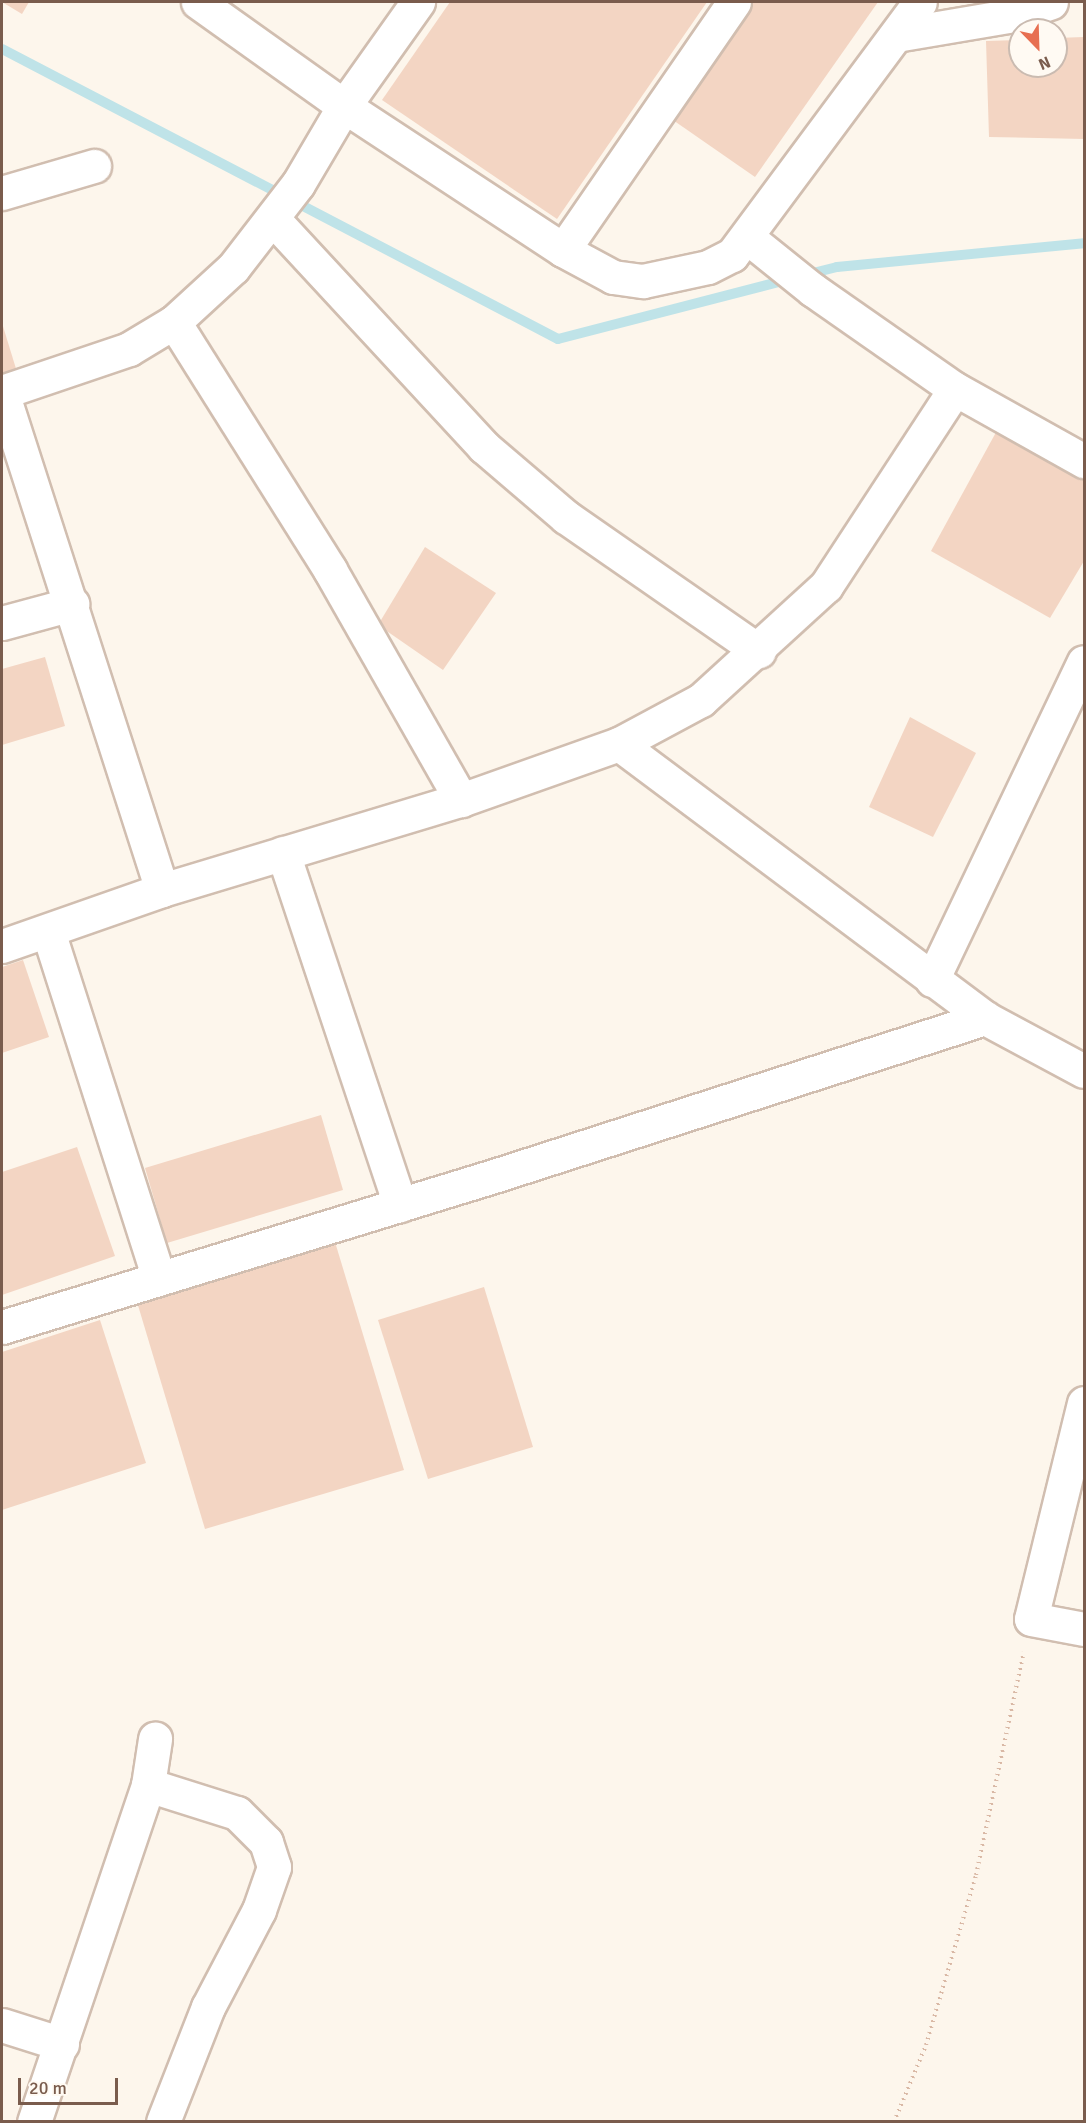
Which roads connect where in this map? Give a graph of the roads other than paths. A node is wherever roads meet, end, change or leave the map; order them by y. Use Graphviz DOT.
graph roads {
  1 [pos="198,2"];
  2 [pos="418,2"];
  3 [pos="734,2"];
  4 [pos="920,2"];
  5 [pos="1051,2"];
  6 [pos="896,34"];
  7 [pos="344,106"];
  8 [pos="94,166"];
  9 [pos="2,193"];
  10 [pos="273,219"];
  11 [pos="747,237"];
  12 [pos="563,250"];
  13 [pos="174,322"];
  14 [pos="955,389"];
  15 [pos="2,392"];
  16 [pos="1084,461"];
  17 [pos="72,604"];
  18 [pos="2,623"];
  19 [pos="759,651"];
  20 [pos="1084,662"];
  21 [pos="619,744"];
  22 [pos="461,800"];
  23 [pos="283,853"];
  24 [pos="162,890"];
  25 [pos="48,931"];
  26 [pos="2,946"];
  27 [pos="932,980"];
  28 [pos="985,1018"];
  29 [pos="1084,1071"];
  30 [pos="400,1205"];
  31 [pos="159,1279"];
  32 [pos="2,1327"];
  33 [pos="1084,1402"];
  34 [pos="1084,1629"];
  35 [pos="155,1739"];
  36 [pos="148,1785"];
  37 [pos="2,2025"];
  38 [pos="62,2044"];
  39 [pos="34,2121"];
  40 [pos="163,2121"];
  1 -- 7 [label="street"];
  2 -- 7 [label="street"];
  3 -- 12 [label="street"];
  4 -- 6 [label="street"];
  5 -- 6 [label="street"];
  6 -- 11 [label="street"];
  7 -- 10 [label="street"];
  7 -- 12 [label="street"];
  8 -- 9 [label="street"];
  10 -- 13 [label="street"];
  10 -- 19 [label="street"];
  11 -- 12 [label="street"];
  11 -- 14 [label="street"];
  13 -- 15 [label="street"];
  13 -- 22 [label="street"];
  14 -- 16 [label="street"];
  14 -- 19 [label="street"];
  15 -- 17 [label="street"];
  17 -- 18 [label="street"];
  17 -- 24 [label="street"];
  19 -- 21 [label="street"];
  20 -- 27 [label="street"];
  21 -- 22 [label="street"];
  21 -- 27 [label="street"];
  22 -- 23 [label="street"];
  23 -- 24 [label="street"];
  23 -- 30 [label="street"];
  24 -- 25 [label="street"];
  25 -- 26 [label="street"];
  25 -- 31 [label="street"];
  27 -- 28 [label="street"];
  28 -- 29 [label="street"];
  28 -- 30 [label="street"];
  30 -- 31 [label="street"];
  31 -- 32 [label="street"];
  33 -- 34 [label="street"];
  35 -- 36 [label="street"];
  36 -- 38 [label="street"];
  36 -- 40 [label="street"];
  37 -- 38 [label="street"];
  38 -- 39 [label="street"];
}
